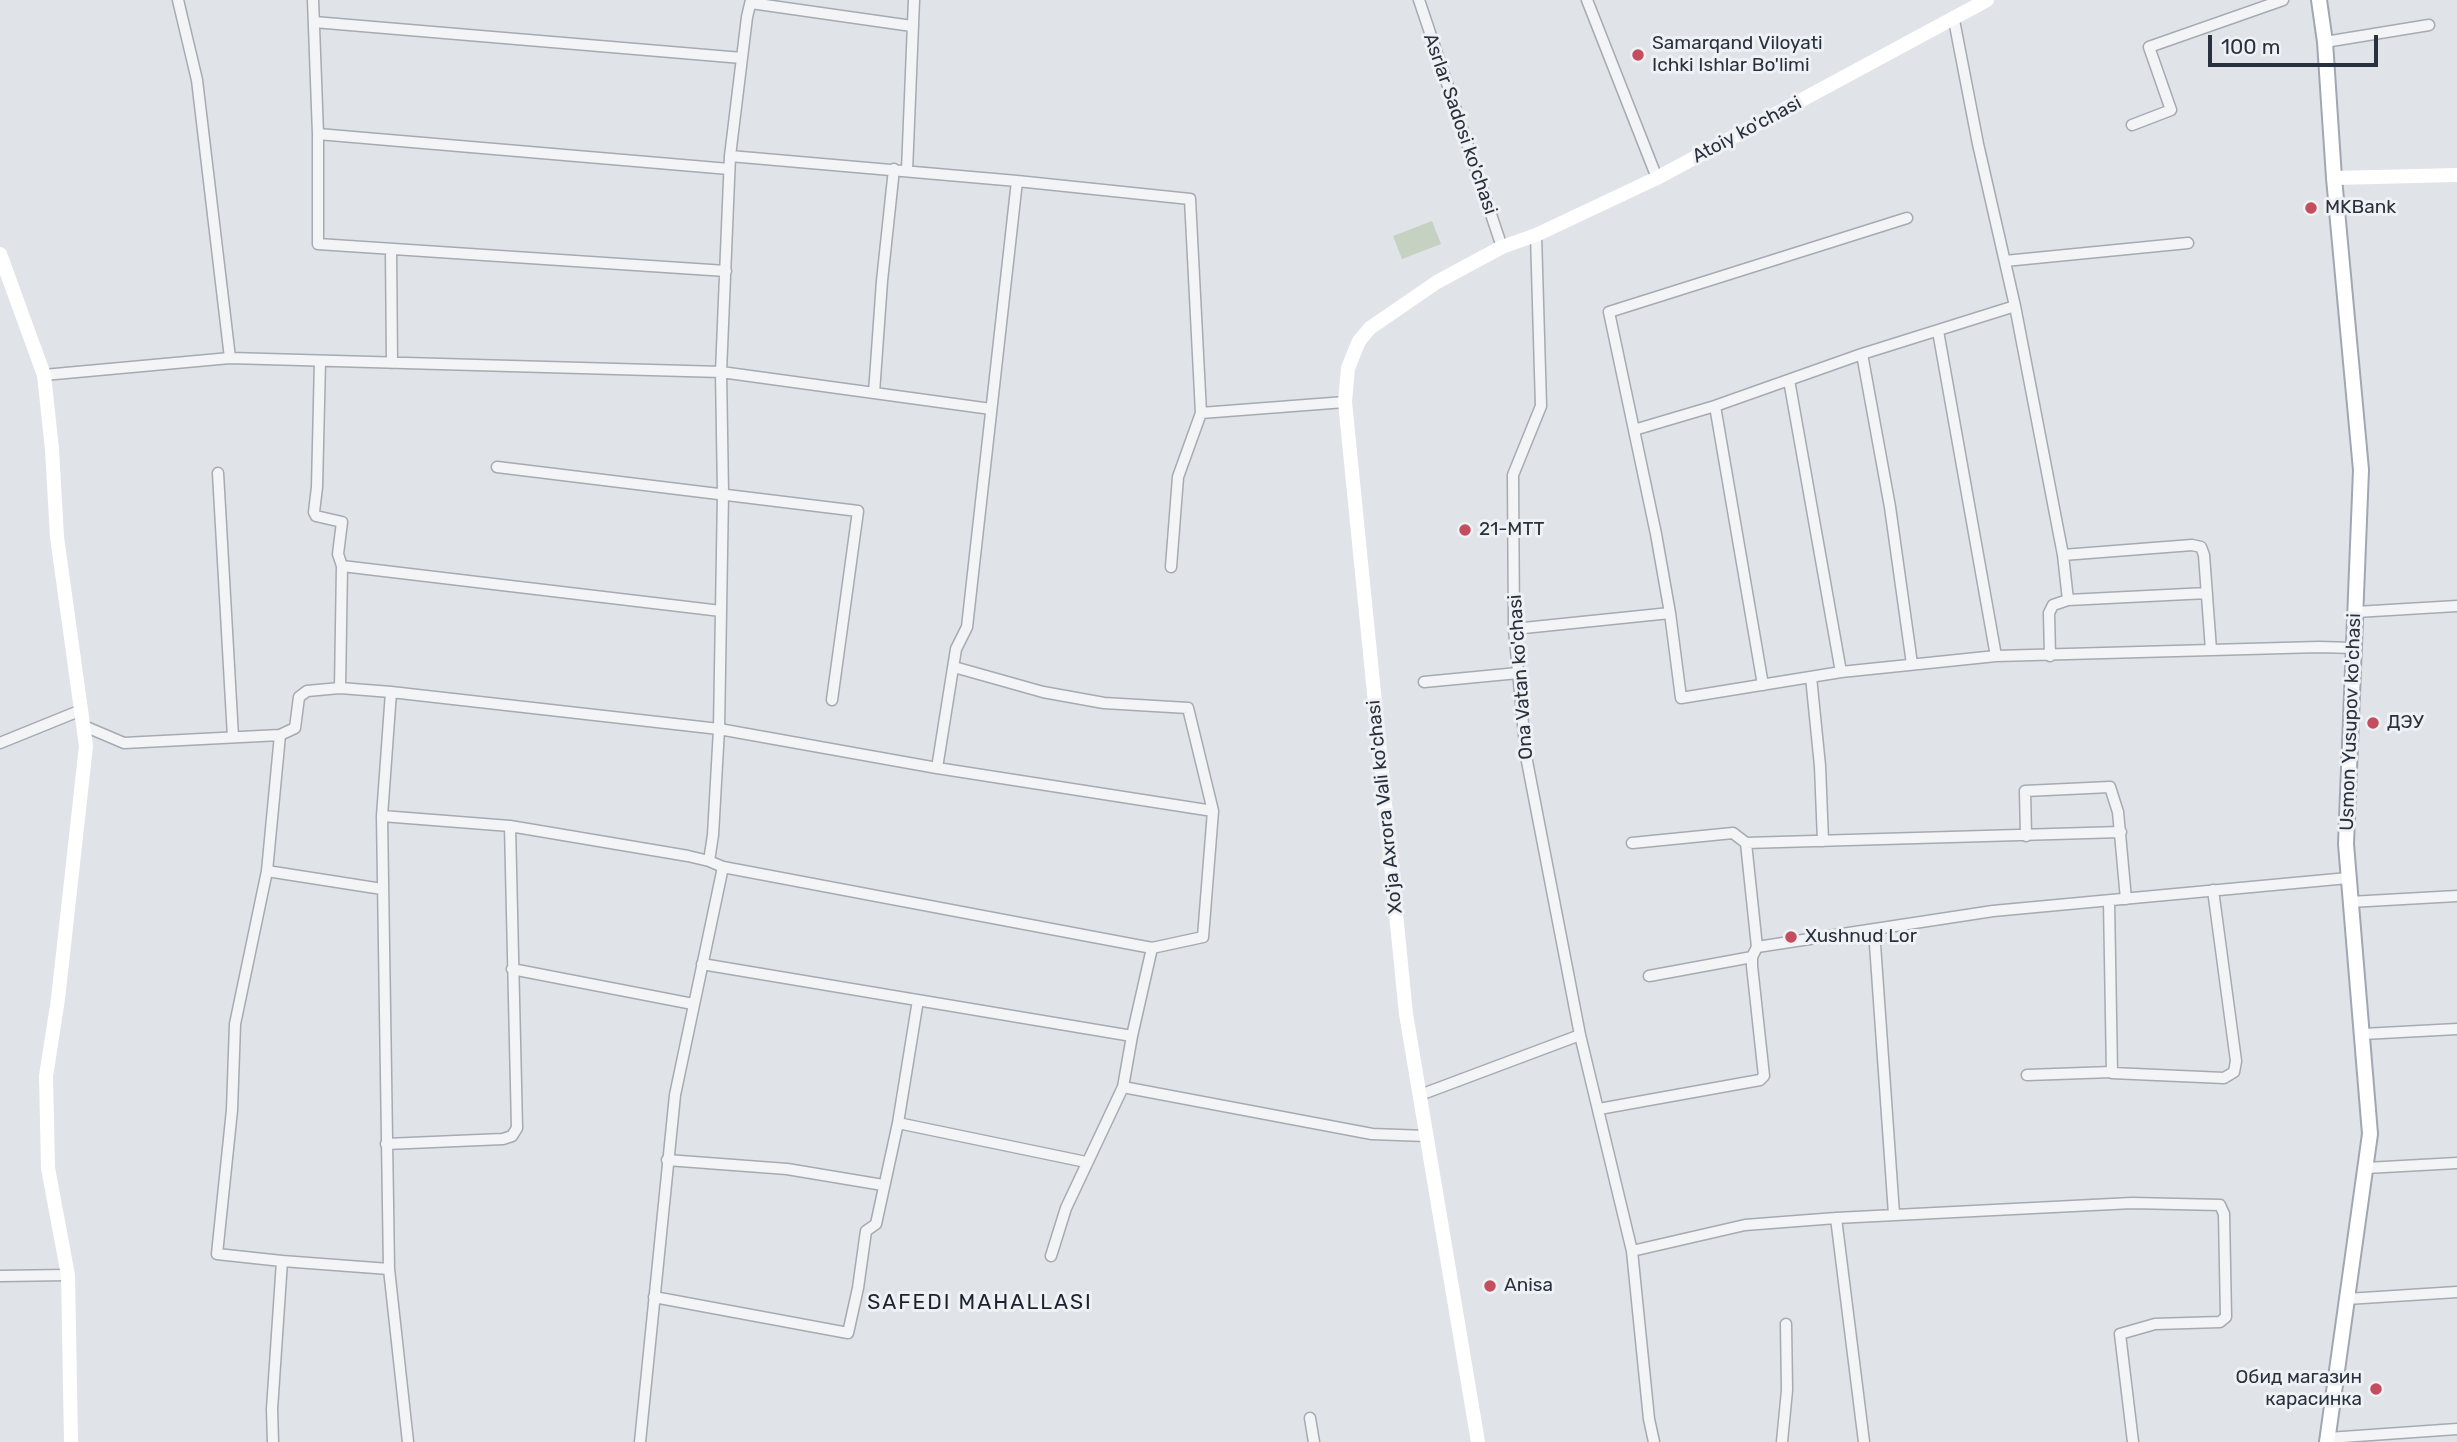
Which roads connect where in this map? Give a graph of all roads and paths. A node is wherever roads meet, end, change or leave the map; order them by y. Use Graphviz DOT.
graph roads {
  1 [pos="178,0"];
  2 [pos="313,0"];
  3 [pos="914,0"];
  4 [pos="1419,0"];
  5 [pos="1587,0"];
  6 [pos="1987,0"];
  7 [pos="2283,0"];
  8 [pos="2319,0"];
  9 [pos="751,2"];
  10 [pos="1954,20"];
  11 [pos="314,22"];
  12 [pos="2429,25"];
  13 [pos="912,26"];
  14 [pos="2325,42"];
  15 [pos="742,58"];
  16 [pos="2132,125"];
  17 [pos="318,134"];
  18 [pos="730,156"];
  19 [pos="729,169"];
  20 [pos="894,169"];
  21 [pos="907,171"];
  22 [pos="2457,175"];
  23 [pos="1657,178"];
  24 [pos="2334,178"];
  25 [pos="1017,181"];
  26 [pos="1907,218"];
  27 [pos="1536,235"];
  28 [pos="2188,243"];
  29 [pos="1502,247"];
  30 [pos="391,249"];
  31 [pos="0,254"];
  32 [pos="2005,261"];
  33 [pos="726,271"];
  34 [pos="2015,306"];
  35 [pos="1938,331"];
  36 [pos="1862,354"];
  37 [pos="230,358"];
  38 [pos="320,361"];
  39 [pos="392,363"];
  40 [pos="722,372"];
  41 [pos="44,375"];
  42 [pos="1789,380"];
  43 [pos="874,393"];
  44 [pos="1345,402"];
  45 [pos="1715,406"];
  46 [pos="991,409"];
  47 [pos="1201,413"];
  48 [pos="1634,430"];
  49 [pos="497,467"];
  50 [pos="218,473"];
  51 [pos="723,493"];
  52 [pos="2063,555"];
  53 [pos="342,566"];
  54 [pos="1171,567"];
  55 [pos="2207,593"];
  56 [pos="2068,600"];
  57 [pos="2457,606"];
  58 [pos="721,611"];
  59 [pos="2356,612"];
  60 [pos="1670,614"];
  61 [pos="1514,629"];
  62 [pos="2354,648"];
  63 [pos="2211,650"];
  64 [pos="1996,656"];
  65 [pos="2050,656"];
  66 [pos="1912,664"];
  67 [pos="954,667"];
  68 [pos="1841,672"];
  69 [pos="1518,673"];
  70 [pos="1811,677"];
  71 [pos="1424,682"];
  72 [pos="1763,685"];
  73 [pos="340,688"];
  74 [pos="391,692"];
  75 [pos="832,700"];
  76 [pos="79,711"];
  77 [pos="83,726"];
  78 [pos="719,729"];
  79 [pos="280,735"];
  80 [pos="233,737"];
  81 [pos="0,743"];
  82 [pos="937,768"];
  83 [pos="1213,811"];
  84 [pos="382,816"];
  85 [pos="510,826"];
  86 [pos="2120,832"];
  87 [pos="2026,836"];
  88 [pos="1823,841"];
  89 [pos="1632,843"];
  90 [pos="1746,843"];
  91 [pos="709,861"];
  92 [pos="723,867"];
  93 [pos="267,871"];
  94 [pos="2348,878"];
  95 [pos="382,890"];
  96 [pos="2213,890"];
  97 [pos="2457,896"];
  98 [pos="2126,900"];
  99 [pos="2109,901"];
  100 [pos="2350,902"];
  101 [pos="1874,930"];
  102 [pos="1152,948"];
  103 [pos="1755,952"];
  104 [pos="702,964"];
  105 [pos="512,969"];
  106 [pos="1648,976"];
  107 [pos="918,1000"];
  108 [pos="693,1004"];
  109 [pos="2457,1029"];
  110 [pos="2363,1034"];
  111 [pos="1580,1035"];
  112 [pos="1132,1036"];
  113 [pos="2112,1072"];
  114 [pos="2027,1075"];
  115 [pos="1123,1087"];
  116 [pos="1420,1095"];
  117 [pos="1599,1109"];
  118 [pos="898,1123"];
  119 [pos="1426,1136"];
  120 [pos="386,1144"];
  121 [pos="667,1160"];
  122 [pos="1086,1163"];
  123 [pos="2457,1163"];
  124 [pos="2366,1168"];
  125 [pos="883,1185"];
  126 [pos="1894,1214"];
  127 [pos="1836,1218"];
  128 [pos="1632,1251"];
  129 [pos="1051,1256"];
  130 [pos="282,1261"];
  131 [pos="389,1269"];
  132 [pos="68,1275"];
  133 [pos="0,1276"];
  134 [pos="2457,1292"];
  135 [pos="654,1297"];
  136 [pos="2347,1298"];
  137 [pos="1786,1324"];
  138 [pos="1310,1418"];
  139 [pos="2457,1429"];
  140 [pos="2328,1440"];
  141 [pos="71,1442"];
  142 [pos="273,1442"];
  143 [pos="408,1442"];
  144 [pos="640,1442"];
  145 [pos="1314,1442"];
  146 [pos="1478,1442"];
  147 [pos="1654,1442"];
  148 [pos="1782,1442"];
  149 [pos="1864,1442"];
  150 [pos="2133,1442"];
  1 -- 37 [label="street"];
  2 -- 11 [label="street"];
  3 -- 13 [label="street"];
  4 -- 29 [label="street, Asrlar Sadosi ko'chasi"];
  5 -- 23 [label="street"];
  6 -- 10 [label="street, Atoiy ko'chasi"];
  7 -- 16 [label="street"];
  8 -- 14 [label="street, Usmon Yusupov ko'chasi"];
  9 -- 13 [label="street"];
  9 -- 15 [label="street"];
  10 -- 23 [label="street, Atoiy ko'chasi"];
  10 -- 32 [label="street"];
  11 -- 15 [label="street"];
  11 -- 17 [label="street"];
  12 -- 14 [label="street"];
  13 -- 21 [label="street"];
  14 -- 24 [label="street, Usmon Yusupov ko'chasi"];
  15 -- 18 [label="street"];
  17 -- 19 [label="street"];
  17 -- 30 [label="street"];
  18 -- 19 [label="street"];
  18 -- 20 [label="street"];
  19 -- 33 [label="street"];
  20 -- 21 [label="street"];
  20 -- 43 [label="street"];
  21 -- 25 [label="street"];
  22 -- 24 [label="street"];
  23 -- 27 [label="street, Atoiy ko'chasi"];
  24 -- 59 [label="street, Usmon Yusupov ko'chasi"];
  25 -- 46 [label="street"];
  25 -- 47 [label="street"];
  26 -- 48 [label="street"];
  27 -- 29 [label="street, Atoiy ko'chasi"];
  27 -- 61 [label="street, Ona Vatan ko'chasi"];
  28 -- 32 [label="street"];
  29 -- 44 [label="street, Xo'ja Axrora Vali ko'chasi"];
  30 -- 33 [label="street"];
  30 -- 39 [label="street"];
  31 -- 41 [label="street"];
  32 -- 34 [label="street"];
  33 -- 40 [label="street"];
  34 -- 35 [label="street"];
  34 -- 52 [label="street"];
  35 -- 36 [label="street"];
  35 -- 64 [label="street"];
  36 -- 42 [label="street"];
  36 -- 66 [label="street"];
  37 -- 38 [label="street"];
  37 -- 41 [label="street"];
  38 -- 39 [label="street"];
  38 -- 53 [label="street"];
  39 -- 40 [label="street"];
  40 -- 43 [label="street"];
  40 -- 51 [label="street"];
  41 -- 76 [label="street"];
  42 -- 45 [label="street"];
  42 -- 68 [label="street"];
  43 -- 46 [label="street"];
  44 -- 47 [label="street"];
  44 -- 116 [label="street, Xo'ja Axrora Vali ko'chasi"];
  45 -- 48 [label="street"];
  45 -- 72 [label="street"];
  46 -- 67 [label="street"];
  47 -- 54 [label="street"];
  48 -- 60 [label="street"];
  49 -- 51 [label="street"];
  50 -- 80 [label="street"];
  51 -- 58 [label="street"];
  51 -- 75 [label="street"];
  52 -- 55 [label="street"];
  52 -- 56 [label="street"];
  53 -- 58 [label="street"];
  53 -- 73 [label="street"];
  55 -- 56 [label="street"];
  55 -- 63 [label="street"];
  56 -- 65 [label="street"];
  57 -- 59 [label="street"];
  58 -- 78 [label="street"];
  59 -- 62 [label="street, Usmon Yusupov ko'chasi"];
  60 -- 61 [label="street"];
  60 -- 72 [label="street"];
  61 -- 69 [label="street, Ona Vatan ko'chasi"];
  62 -- 63 [label="street"];
  62 -- 94 [label="street, Usmon Yusupov ko'chasi"];
  63 -- 65 [label="street"];
  64 -- 65 [label="street"];
  64 -- 66 [label="street"];
  66 -- 68 [label="street"];
  67 -- 82 [label="street"];
  67 -- 83 [label="street"];
  68 -- 70 [label="street"];
  69 -- 71 [label="street"];
  69 -- 111 [label="street, Ona Vatan ko'chasi"];
  70 -- 72 [label="street"];
  70 -- 88 [label="street"];
  73 -- 74 [label="street"];
  73 -- 79 [label="street"];
  74 -- 78 [label="street"];
  74 -- 84 [label="street"];
  76 -- 77 [label="street"];
  76 -- 81 [label="street"];
  77 -- 80 [label="street"];
  77 -- 132 [label="street"];
  78 -- 82 [label="street"];
  78 -- 91 [label="street"];
  79 -- 80 [label="street"];
  79 -- 93 [label="street"];
  82 -- 83 [label="street"];
  83 -- 102 [label="street"];
  84 -- 85 [label="street"];
  84 -- 95 [label="street"];
  85 -- 91 [label="street"];
  85 -- 105 [label="street"];
  86 -- 87 [label="street"];
  86 -- 87 [label="street"];
  86 -- 98 [label="street"];
  87 -- 88 [label="street"];
  88 -- 90 [label="street"];
  89 -- 90 [label="street"];
  90 -- 103 [label="street"];
  91 -- 92 [label="street"];
  92 -- 102 [label="street"];
  92 -- 104 [label="street"];
  93 -- 95 [label="street"];
  93 -- 130 [label="street"];
  94 -- 96 [label="street"];
  94 -- 100 [label="street, Usmon Yusupov ko'chasi"];
  95 -- 120 [label="street"];
  96 -- 98 [label="street"];
  96 -- 113 [label="street"];
  97 -- 100 [label="street"];
  98 -- 99 [label="street"];
  99 -- 101 [label="street"];
  99 -- 113 [label="street"];
  100 -- 110 [label="street, Usmon Yusupov ko'chasi"];
  101 -- 103 [label="street"];
  101 -- 126 [label="street"];
  102 -- 112 [label="street"];
  103 -- 106 [label="street"];
  103 -- 117 [label="street"];
  104 -- 107 [label="street"];
  104 -- 108 [label="street"];
  105 -- 108 [label="street"];
  105 -- 120 [label="street"];
  107 -- 112 [label="street"];
  107 -- 118 [label="street"];
  108 -- 121 [label="street"];
  109 -- 110 [label="street"];
  110 -- 124 [label="street, Usmon Yusupov ko'chasi"];
  111 -- 116 [label="street"];
  111 -- 117 [label="street, Ona Vatan ko'chasi"];
  112 -- 115 [label="street"];
  113 -- 114 [label="street"];
  115 -- 119 [label="street"];
  115 -- 122 [label="street"];
  116 -- 119 [label="street, Xo'ja Axrora Vali ko'chasi"];
  117 -- 128 [label="street, Ona Vatan ko'chasi"];
  118 -- 122 [label="street"];
  118 -- 125 [label="street"];
  119 -- 146 [label="street, Xo'ja Axrora Vali ko'chasi"];
  120 -- 131 [label="street"];
  121 -- 125 [label="street"];
  121 -- 135 [label="street"];
  122 -- 129 [label="street"];
  123 -- 124 [label="street"];
  124 -- 136 [label="street, Usmon Yusupov ko'chasi"];
  125 -- 135 [label="street"];
  126 -- 127 [label="street"];
  126 -- 150 [label="street"];
  127 -- 128 [label="street"];
  127 -- 149 [label="street"];
  128 -- 147 [label="street, Ona Vatan ko'chasi"];
  130 -- 131 [label="street"];
  130 -- 142 [label="street"];
  131 -- 143 [label="street"];
  132 -- 133 [label="street"];
  132 -- 141 [label="street"];
  134 -- 136 [label="street"];
  135 -- 144 [label="street"];
  136 -- 140 [label="street, Usmon Yusupov ko'chasi"];
  137 -- 148 [label="street"];
  138 -- 145 [label="street"];
  139 -- 140 [label="street"];
}
